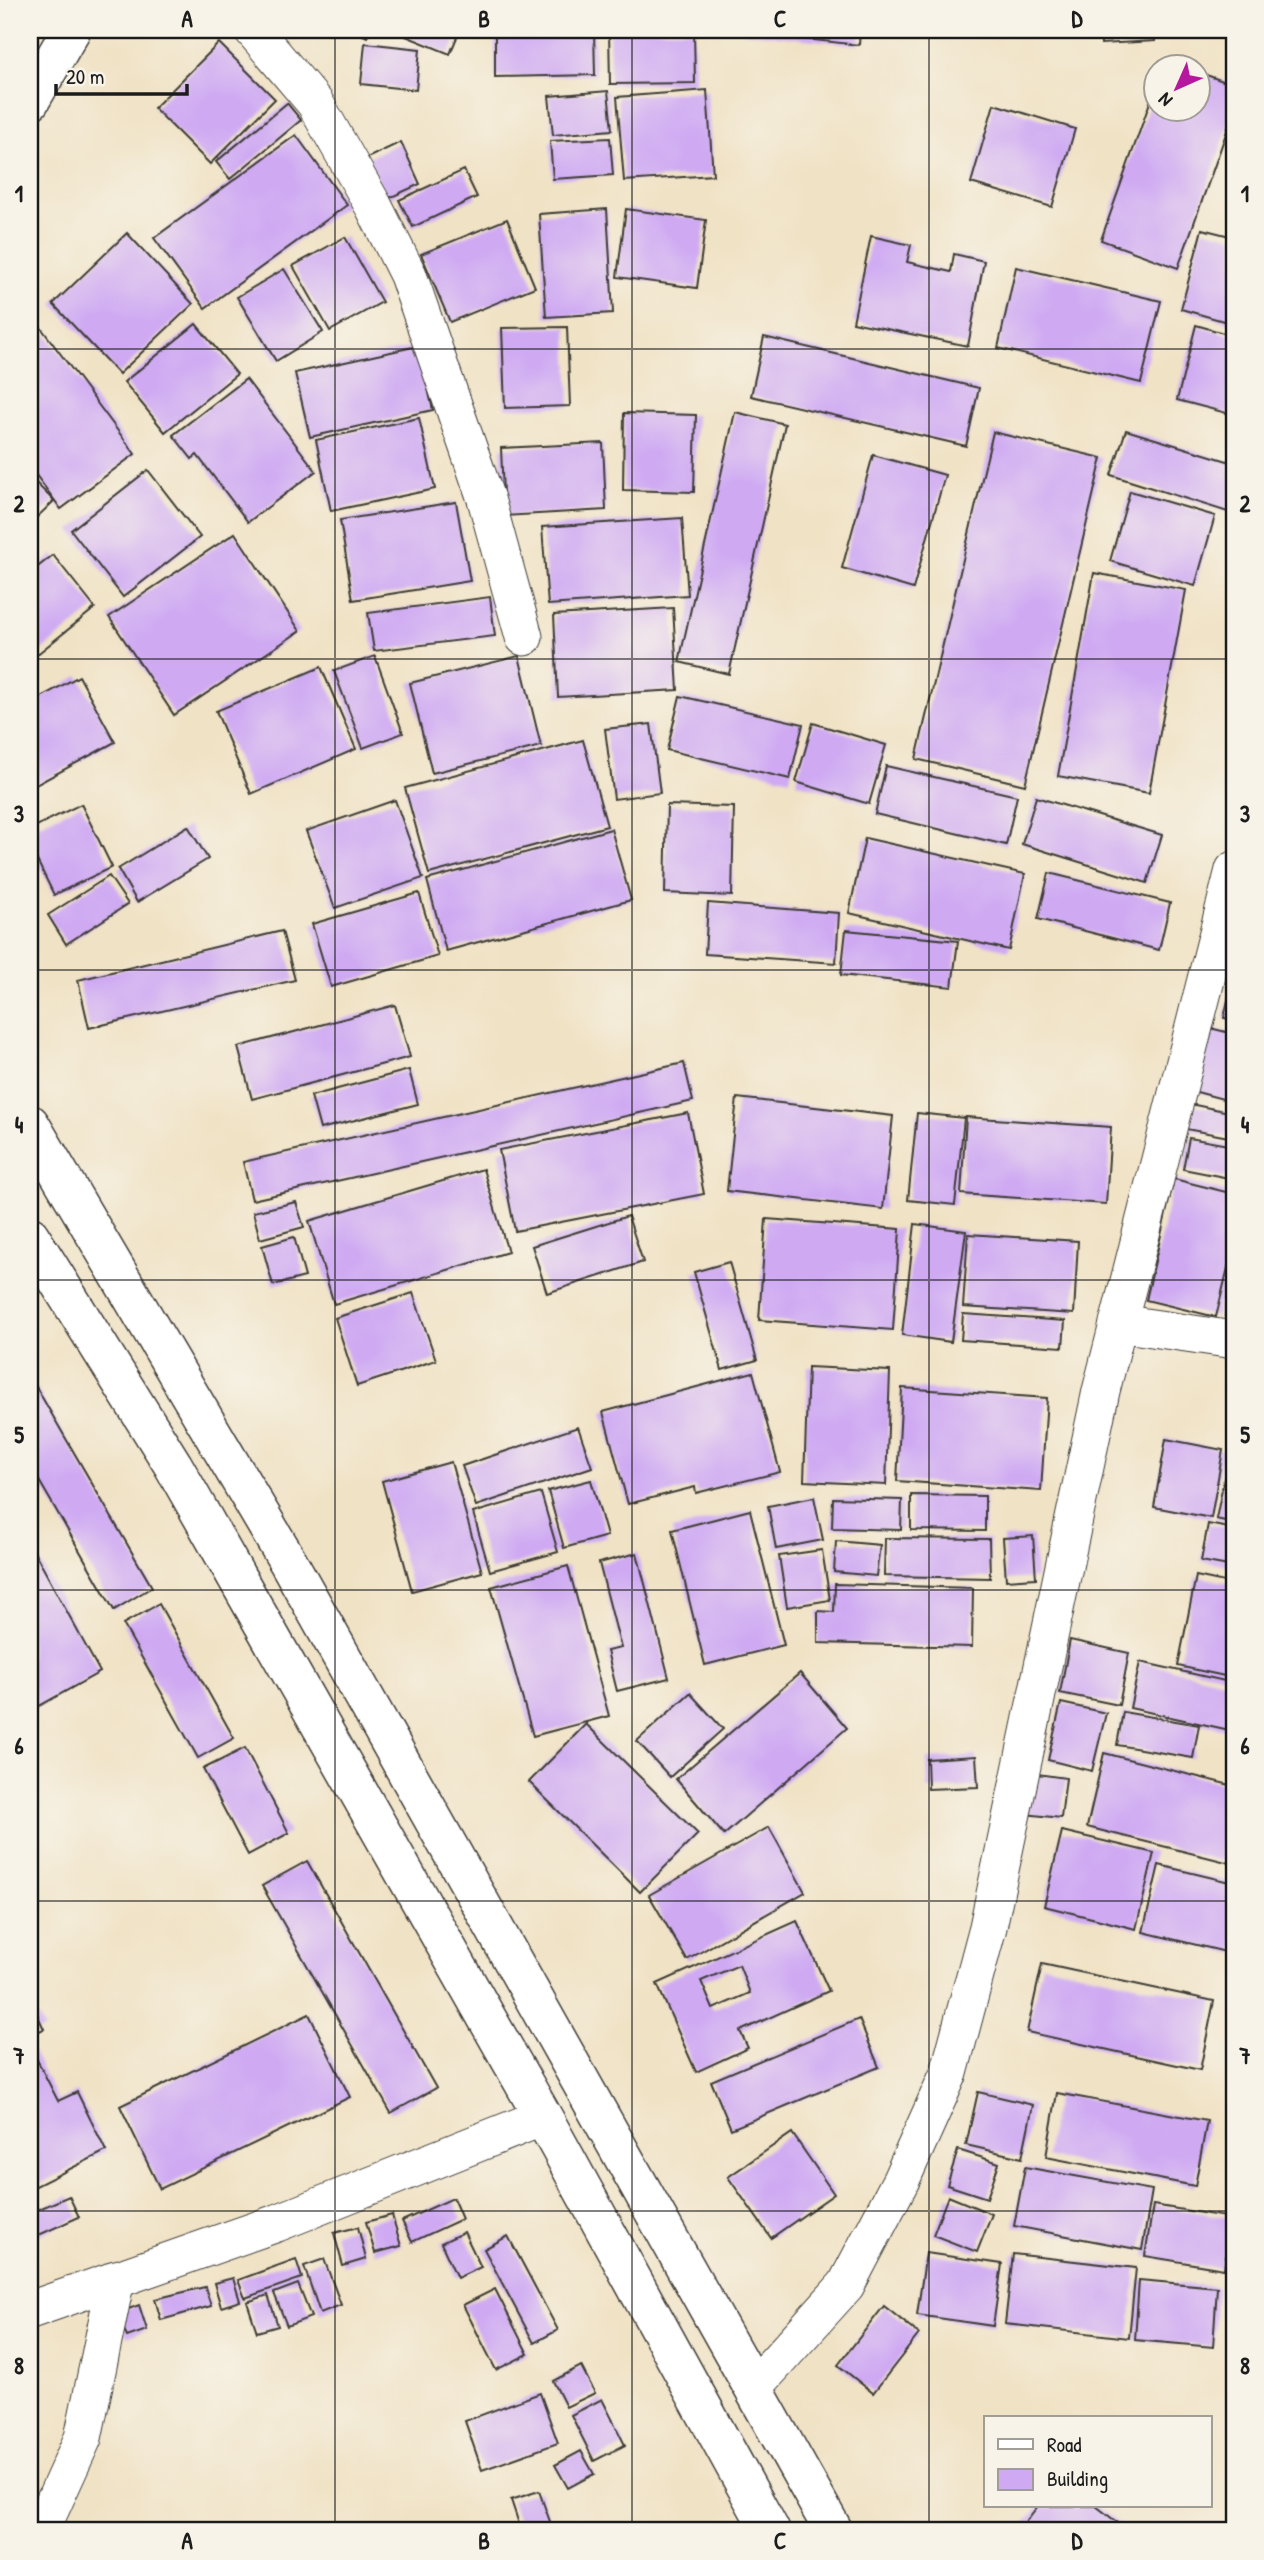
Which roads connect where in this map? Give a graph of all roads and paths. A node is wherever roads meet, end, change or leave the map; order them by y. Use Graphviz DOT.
graph roads {
  1 [pos="71,30"];
  2 [pos="253,30"];
  3 [pos="30,101"];
  4 [pos="524,638"];
  5 [pos="1234,870"];
  6 [pos="30,1124"];
  7 [pos="30,1236"];
  8 [pos="1118,1323"];
  9 [pos="1234,1340"];
  10 [pos="543,2117"];
  11 [pos="116,2280"];
  12 [pos="30,2310"];
  13 [pos="753,2388"];
  14 [pos="41,2530"];
  15 [pos="770,2530"];
  16 [pos="832,2530"];
  1 -- 3 [label="main road"];
  2 -- 4 [label="street"];
  5 -- 8 [label="street"];
  6 -- 13 [label="main road"];
  7 -- 10 [label="main road"];
  8 -- 9 [label="street"];
  8 -- 13 [label="street"];
  10 -- 11 [label="street"];
  10 -- 15 [label="main road"];
  11 -- 12 [label="street"];
  11 -- 14 [label="street"];
  13 -- 16 [label="main road"];
}
